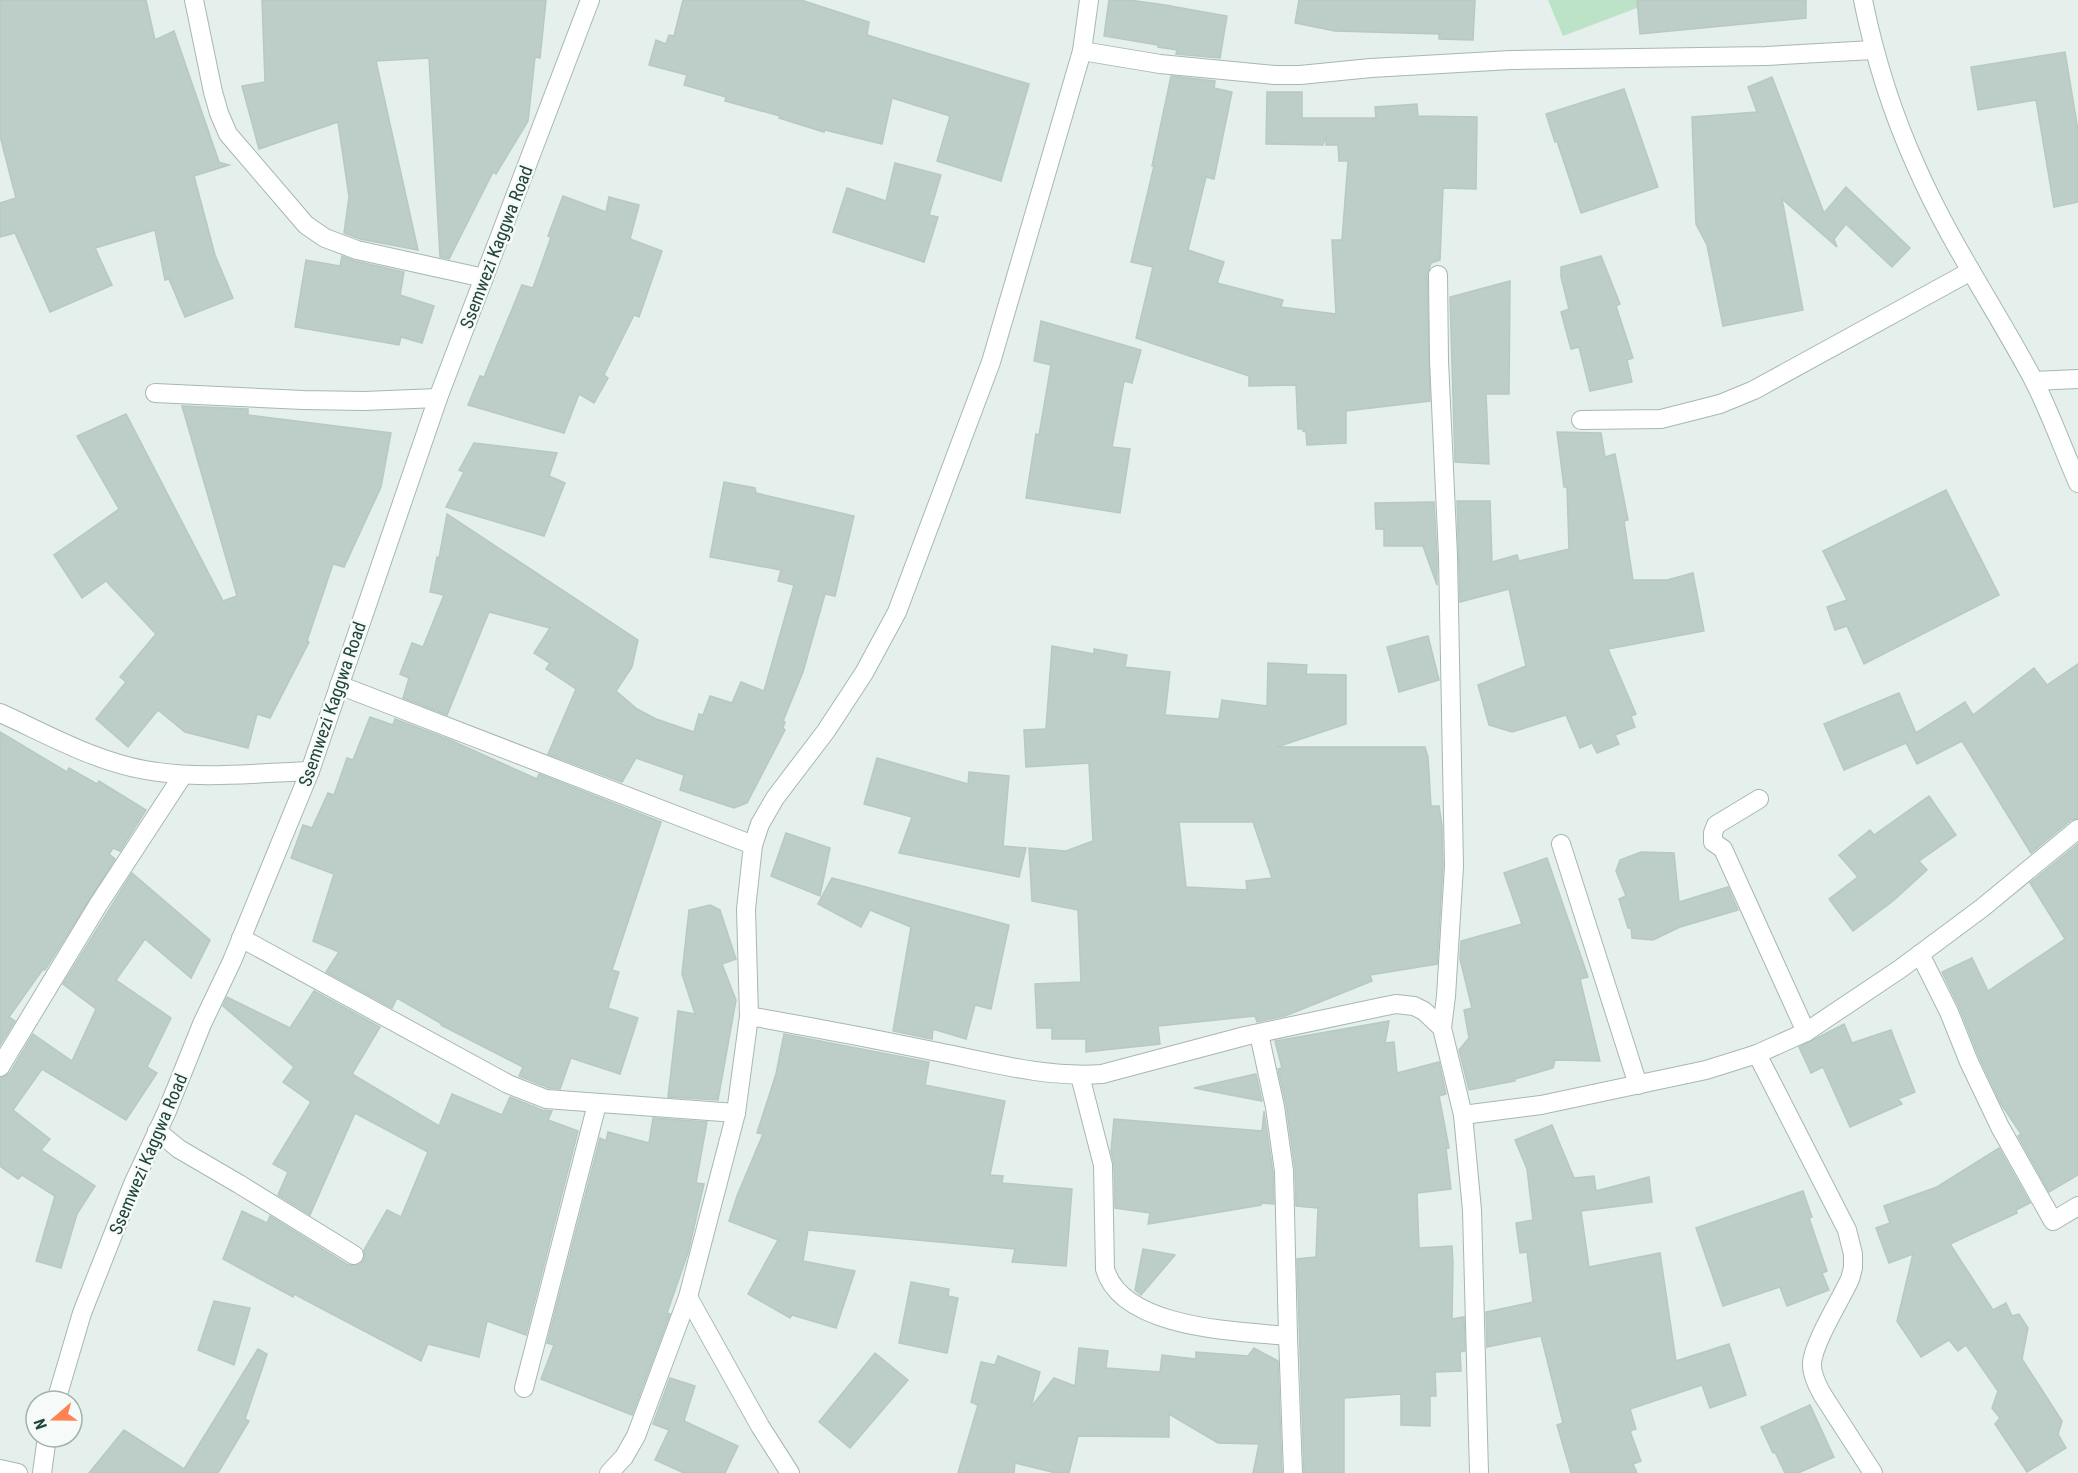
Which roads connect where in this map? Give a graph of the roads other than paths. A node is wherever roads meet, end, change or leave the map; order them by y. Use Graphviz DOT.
graph roads {
  1 [pos="194,0"];
  2 [pos="590,0"];
  3 [pos="1089,0"];
  4 [pos="1863,0"];
  5 [pos="1082,51"];
  6 [pos="1873,51"];
  7 [pos="1971,271"];
  8 [pos="1438,275"];
  9 [pos="484,278"];
  10 [pos="2078,379"];
  11 [pos="2034,381"];
  12 [pos="155,393"];
  13 [pos="438,398"];
  14 [pos="1581,420"];
  15 [pos="2078,483"];
  16 [pos="339,685"];
  17 [pos="0,713"];
  18 [pos="310,771"];
  19 [pos="183,775"];
  20 [pos="1759,799"];
  21 [pos="2078,829"];
  22 [pos="1561,844"];
  23 [pos="753,845"];
  24 [pos="241,938"];
  25 [pos="1920,954"];
  26 [pos="749,1016"];
  27 [pos="1442,1028"];
  28 [pos="1806,1032"];
  29 [pos="1259,1034"];
  30 [pos="1757,1054"];
  31 [pos="0,1066"];
  32 [pos="1080,1076"];
  33 [pos="1638,1085"];
  34 [pos="597,1104"];
  35 [pos="736,1113"];
  36 [pos="1463,1114"];
  37 [pos="157,1131"];
  38 [pos="2078,1206"];
  39 [pos="354,1256"];
  40 [pos="688,1298"];
  41 [pos="1288,1336"];
  42 [pos="524,1388"];
  43 [pos="60,1389"];
  44 [pos="45,1449"];
  45 [pos="0,1469"];
  46 [pos="1870,1472"];
  47 [pos="18,1473"];
  48 [pos="42,1473"];
  49 [pos="609,1473"];
  50 [pos="790,1473"];
  51 [pos="1293,1473"];
  52 [pos="1479,1473"];
  1 -- 9 [label="street"];
  2 -- 9 [label="street, Ssemwezi Kaggwa Road"];
  3 -- 5 [label="street"];
  4 -- 6 [label="street"];
  5 -- 6 [label="street"];
  5 -- 23 [label="street"];
  6 -- 7 [label="street"];
  7 -- 11 [label="street"];
  7 -- 14 [label="street"];
  8 -- 27 [label="street"];
  9 -- 13 [label="street, Ssemwezi Kaggwa Road"];
  10 -- 11 [label="street"];
  11 -- 15 [label="street"];
  12 -- 13 [label="street"];
  13 -- 16 [label="street, Ssemwezi Kaggwa Road"];
  16 -- 18 [label="street, Ssemwezi Kaggwa Road"];
  16 -- 23 [label="street"];
  17 -- 19 [label="street"];
  18 -- 19 [label="street"];
  18 -- 24 [label="street, Ssemwezi Kaggwa Road"];
  19 -- 31 [label="street"];
  20 -- 28 [label="street"];
  21 -- 25 [label="street"];
  22 -- 33 [label="street"];
  23 -- 26 [label="street"];
  24 -- 34 [label="street"];
  24 -- 37 [label="street, Ssemwezi Kaggwa Road"];
  25 -- 28 [label="street"];
  25 -- 38 [label="street"];
  26 -- 32 [label="street"];
  26 -- 35 [label="street"];
  27 -- 29 [label="street"];
  27 -- 36 [label="street"];
  28 -- 30 [label="street"];
  29 -- 32 [label="street"];
  29 -- 41 [label="street"];
  30 -- 33 [label="street"];
  30 -- 46 [label="street"];
  32 -- 41 [label="street"];
  33 -- 36 [label="street"];
  34 -- 35 [label="street"];
  34 -- 42 [label="street"];
  35 -- 40 [label="street"];
  36 -- 52 [label="street"];
  37 -- 39 [label="street"];
  37 -- 43 [label="street, Ssemwezi Kaggwa Road"];
  40 -- 49 [label="street"];
  40 -- 50 [label="street"];
  41 -- 51 [label="street"];
  44 -- 48 [label="street"];
  45 -- 47 [label="street"];
}
